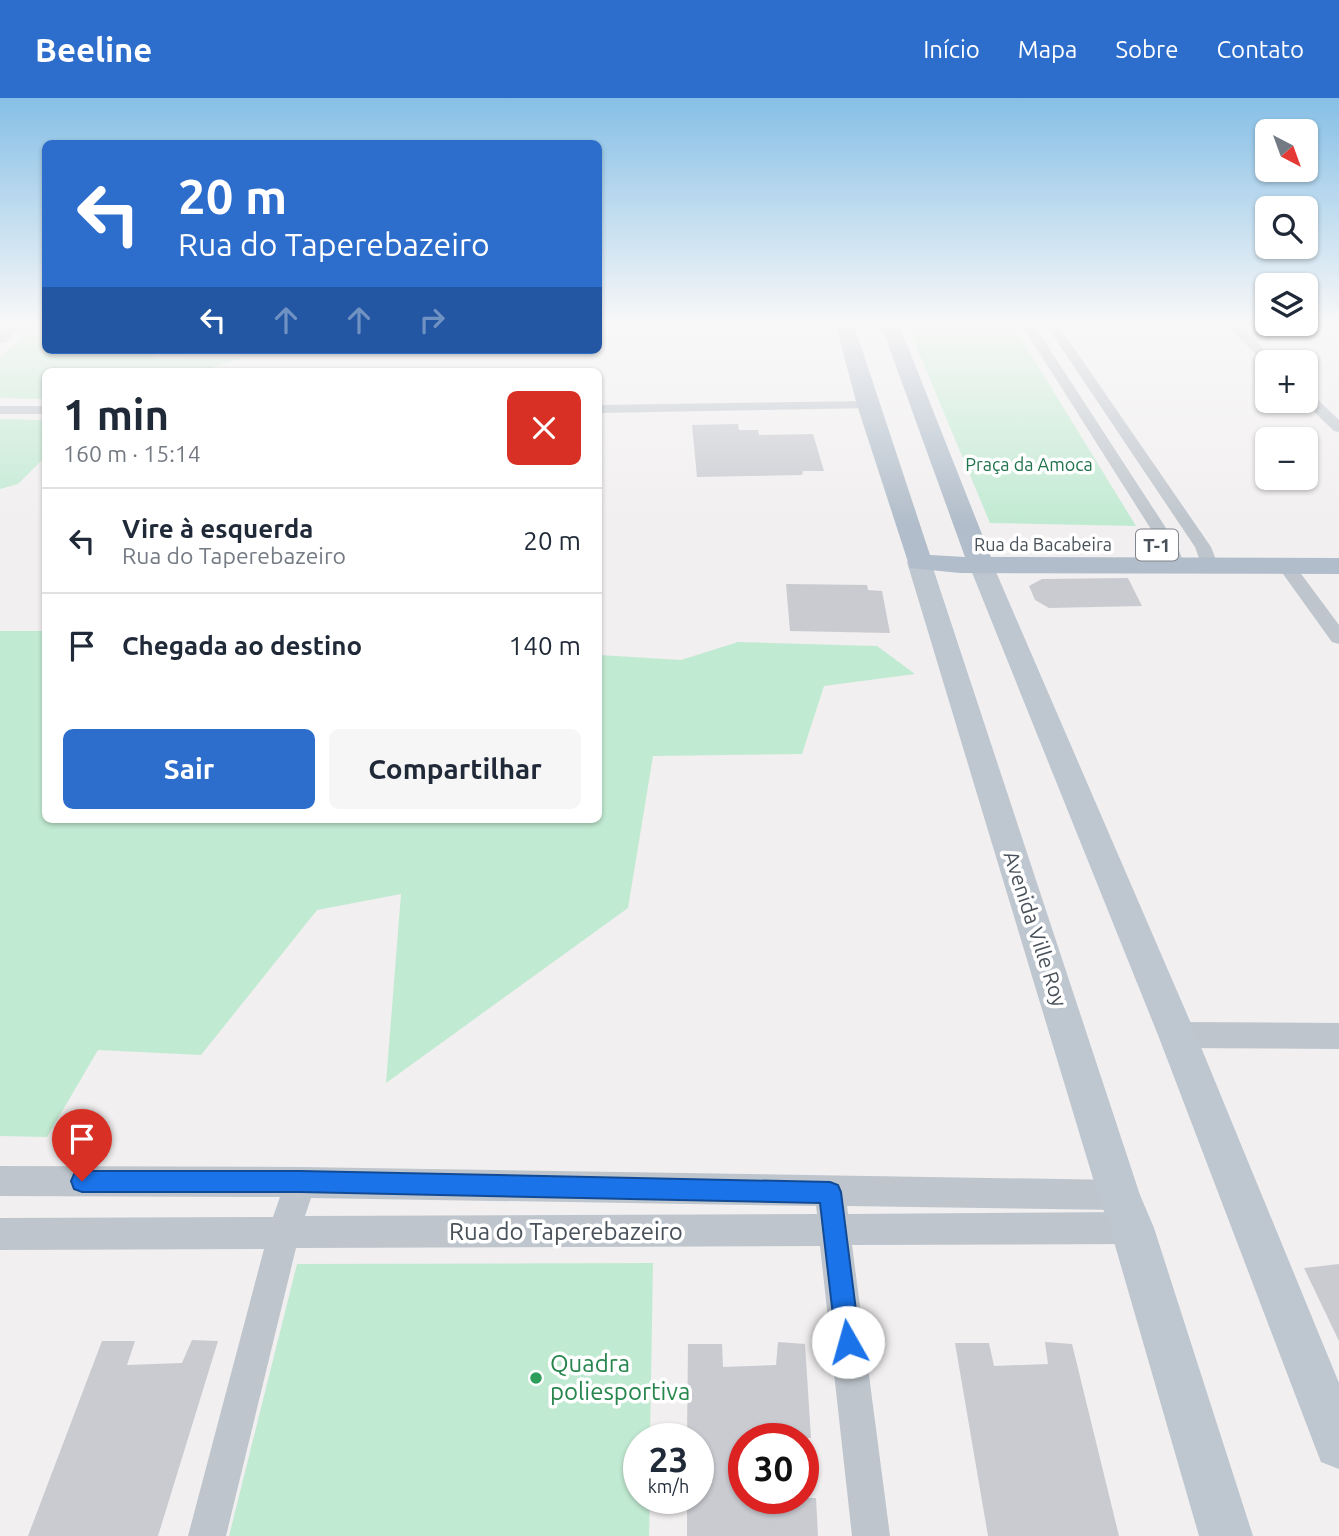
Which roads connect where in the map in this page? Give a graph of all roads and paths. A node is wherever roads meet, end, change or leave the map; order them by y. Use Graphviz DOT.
graph roads {
  1 [pos="863,389"];
  2 [pos="915,389"];
  3 [pos="1068,389"];
  4 [pos="1095,389"];
  5 [pos="868,405"];
  6 [pos="1318,408"];
  7 [pos="602,409"];
  8 [pos="0,410"];
  9 [pos="42,410"];
  10 [pos="1339,428"];
  11 [pos="1339,546"];
  12 [pos="978,555"];
  13 [pos="1172,555"];
  14 [pos="1206,556"];
  15 [pos="918,557"];
  16 [pos="1339,566"];
  17 [pos="1287,567"];
  18 [pos="1339,638"];
  19 [pos="1177,1035"];
  20 [pos="1339,1036"];
  21 [pos="0,1181"];
  22 [pos="300,1182"];
  23 [pos="830,1192"];
  24 [pos="1126,1212"];
  25 [pos="835,1231"];
  26 [pos="284,1232"];
  27 [pos="0,1234"];
  28 [pos="1339,1444"];
  29 [pos="207,1536"];
  30 [pos="871,1536"];
  31 [pos="1226,1536"];
  1 -- 5 [label="main road, Avenida Ville Roy"];
  2 -- 12 [label="main road"];
  3 -- 13 [label="street"];
  4 -- 14 [label="street"];
  5 -- 7 [label="street"];
  5 -- 15 [label="main road, Avenida Ville Roy"];
  6 -- 10 [label="street"];
  8 -- 9 [label="street"];
  11 -- 14 [label="main road, Rua da Bacabeira / T-1"];
  12 -- 13 [label="main road, Rua da Bacabeira / T-1"];
  12 -- 15 [label="main road, Rua da Bacabeira"];
  12 -- 19 [label="main road"];
  13 -- 14 [label="main road, Rua da Bacabeira / T-1"];
  14 -- 17 [label="main road, Rua da Bacabeira / T-1"];
  15 -- 24 [label="main road, Avenida Ville Roy"];
  16 -- 17 [label="main road, Rua da Bacabeira / T-1"];
  17 -- 18 [label="street"];
  19 -- 20 [label="street"];
  19 -- 28 [label="main road"];
  21 -- 22 [label="street, Rua do Taperebazeiro"];
  22 -- 23 [label="street, Rua do Taperebazeiro"];
  22 -- 26 [label="street"];
  23 -- 24 [label="street, Rua do Taperebazeiro"];
  23 -- 25 [label="street"];
  24 -- 25 [label="street, Rua do Taperebazeiro"];
  24 -- 31 [label="main road, Avenida Ville Roy"];
  25 -- 26 [label="street, Rua do Taperebazeiro"];
  25 -- 30 [label="street"];
  26 -- 27 [label="street, Rua do Taperebazeiro"];
  26 -- 29 [label="street"];
}
